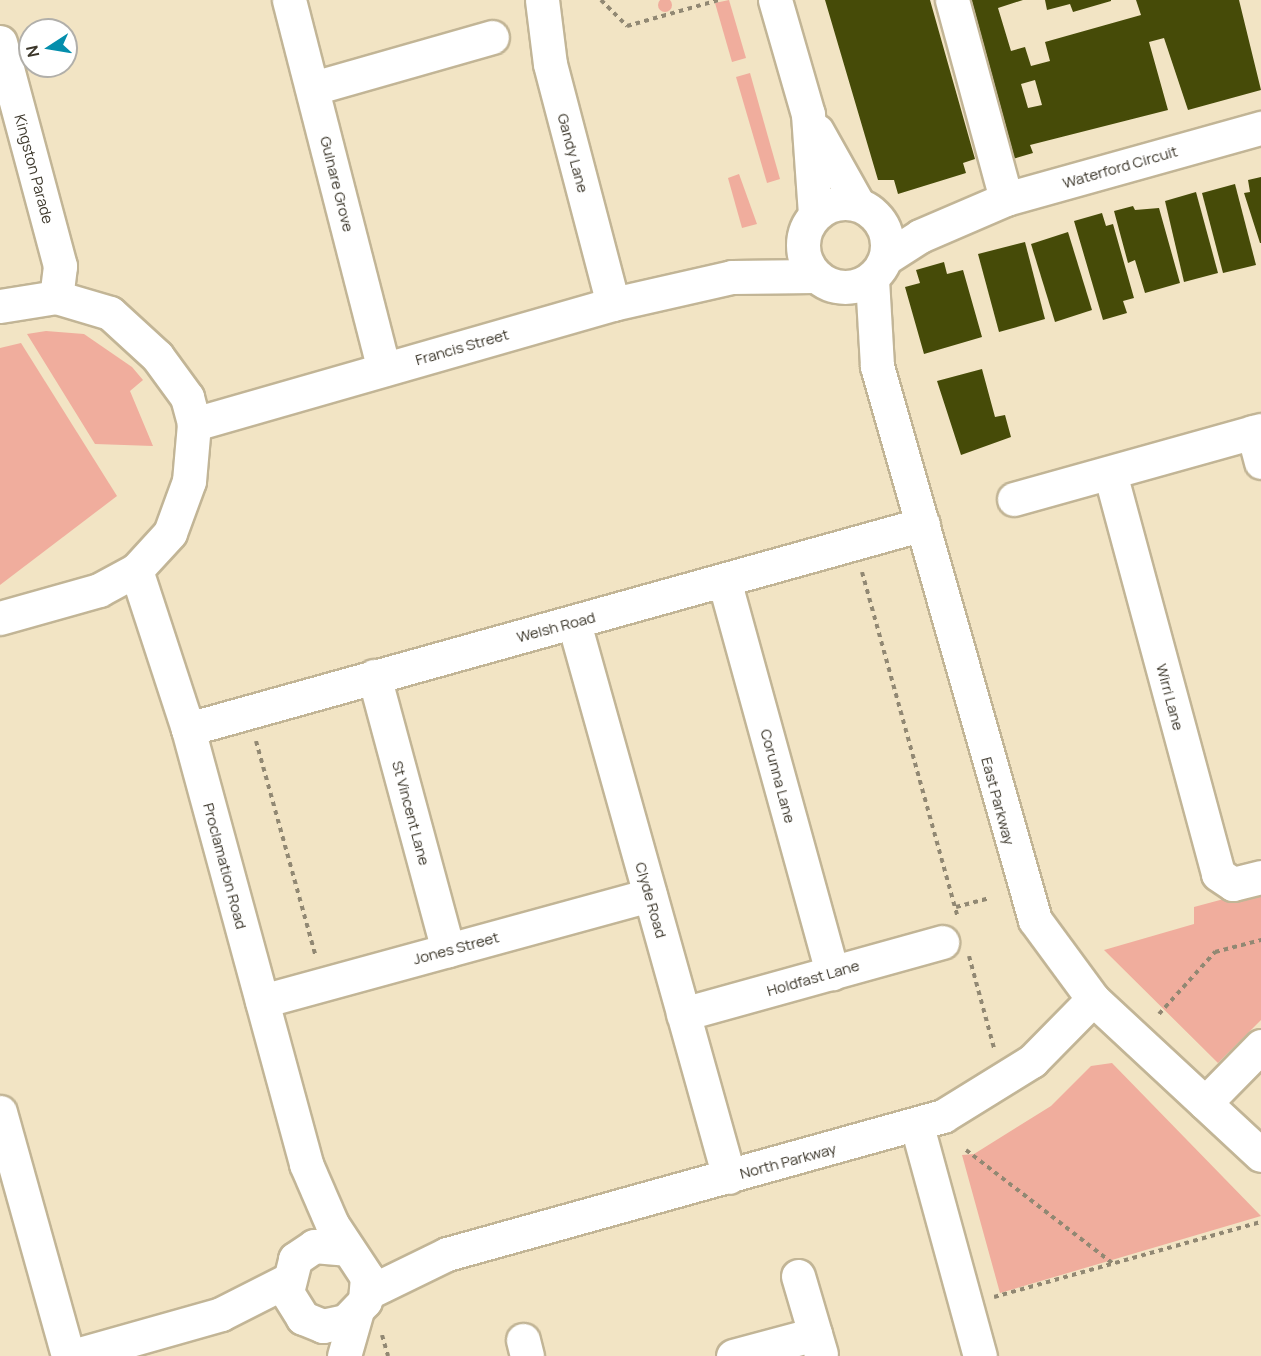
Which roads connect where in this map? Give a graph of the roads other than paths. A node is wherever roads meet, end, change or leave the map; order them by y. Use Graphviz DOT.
graph roads {
  1 [pos="289,0"];
  2 [pos="542,0"];
  3 [pos="775,0"];
  4 [pos="952,0"];
  5 [pos="492,37"];
  6 [pos="0,42"];
  7 [pos="313,88"];
  8 [pos="808,114"];
  9 [pos="1261,128"];
  10 [pos="993,204"];
  11 [pos="868,210"];
  12 [pos="810,222"];
  13 [pos="879,268"];
  14 [pos="732,277"];
  15 [pos="820,280"];
  16 [pos="56,297"];
  17 [pos="613,304"];
  18 [pos="0,306"];
  19 [pos="878,366"];
  20 [pos="384,369"];
  21 [pos="195,424"];
  22 [pos="1258,442"];
  23 [pos="1110,473"];
  24 [pos="1014,499"];
  25 [pos="923,524"];
  26 [pos="136,570"];
  27 [pos="724,580"];
  28 [pos="0,618"];
  29 [pos="574,623"];
  30 [pos="374,676"];
  31 [pos="188,729"];
  32 [pos="1261,877"];
  33 [pos="650,895"];
  34 [pos="957,939"];
  35 [pos="448,950"];
  36 [pos="832,972"];
  37 [pos="1093,999"];
  38 [pos="262,1001"];
  39 [pos="683,1014"];
  40 [pos="1261,1046"];
  41 [pos="1205,1103"];
  42 [pos="0,1112"];
  43 [pos="917,1126"];
  44 [pos="1261,1155"];
  45 [pos="306,1164"];
  46 [pos="729,1177"];
  47 [pos="304,1251"];
  48 [pos="798,1275"];
  49 [pos="358,1280"];
  50 [pos="298,1305"];
  51 [pos="818,1345"];
  52 [pos="71,1356"];
  53 [pos="327,1356"];
  54 [pos="344,1356"];
  55 [pos="733,1356"];
  56 [pos="980,1356"];
  1 -- 7 [label="street, Gulnare Grove"];
  2 -- 17 [label="street, Gandy Lane"];
  3 -- 8 [label="street"];
  4 -- 10 [label="street"];
  5 -- 7 [label="street"];
  6 -- 16 [label="street, Kingston Parade"];
  7 -- 20 [label="street, Gulnare Grove"];
  8 -- 11 [label="street"];
  8 -- 12 [label="street"];
  9 -- 10 [label="street, Waterford Circuit"];
  10 -- 11 [label="street, Waterford Circuit"];
  10 -- 13 [label="street, Waterford Circuit"];
  11 -- 12 [label="street"];
  11 -- 13 [label="street"];
  12 -- 14 [label="street, Francis Street"];
  12 -- 15 [label="street"];
  13 -- 15 [label="street"];
  13 -- 19 [label="street, East Parkway"];
  14 -- 15 [label="street, Francis Street"];
  14 -- 17 [label="street, Francis Street"];
  15 -- 19 [label="street, East Parkway"];
  16 -- 18 [label="street"];
  16 -- 21 [label="street"];
  17 -- 20 [label="street, Francis Street"];
  19 -- 25 [label="street, East Parkway"];
  20 -- 21 [label="street, Francis Street"];
  21 -- 26 [label="street"];
  22 -- 23 [label="street"];
  23 -- 24 [label="street"];
  23 -- 32 [label="street, Wirri Lane"];
  25 -- 27 [label="street, Welsh Road"];
  25 -- 37 [label="street, East Parkway"];
  26 -- 28 [label="street"];
  26 -- 31 [label="street, Proclamation Road"];
  27 -- 29 [label="street, Welsh Road"];
  27 -- 36 [label="street, Corunna Lane"];
  29 -- 30 [label="street, Welsh Road"];
  29 -- 33 [label="street, Clyde Road"];
  30 -- 31 [label="street, Welsh Road"];
  30 -- 35 [label="street, St Vincent Lane"];
  31 -- 38 [label="street, Proclamation Road"];
  33 -- 35 [label="street, Jones Street"];
  33 -- 39 [label="street, Clyde Road"];
  34 -- 36 [label="street, Holdfast Lane"];
  35 -- 38 [label="street, Jones Street"];
  36 -- 39 [label="street, Holdfast Lane"];
  37 -- 41 [label="street, East Parkway"];
  37 -- 43 [label="street, North Parkway"];
  38 -- 45 [label="street, Proclamation Road"];
  39 -- 46 [label="street, Clyde Road"];
  40 -- 41 [label="street"];
  41 -- 44 [label="street, East Parkway"];
  42 -- 52 [label="street"];
  43 -- 46 [label="street, North Parkway"];
  43 -- 56 [label="street"];
  45 -- 47 [label="street, Proclamation Road"];
  45 -- 49 [label="street, Proclamation Road"];
  46 -- 49 [label="street, North Parkway"];
  47 -- 49 [label="street"];
  47 -- 50 [label="street"];
  48 -- 51 [label="street"];
  49 -- 50 [label="street"];
  49 -- 54 [label="street"];
  50 -- 52 [label="street"];
  50 -- 53 [label="street"];
  51 -- 55 [label="street"];
}
